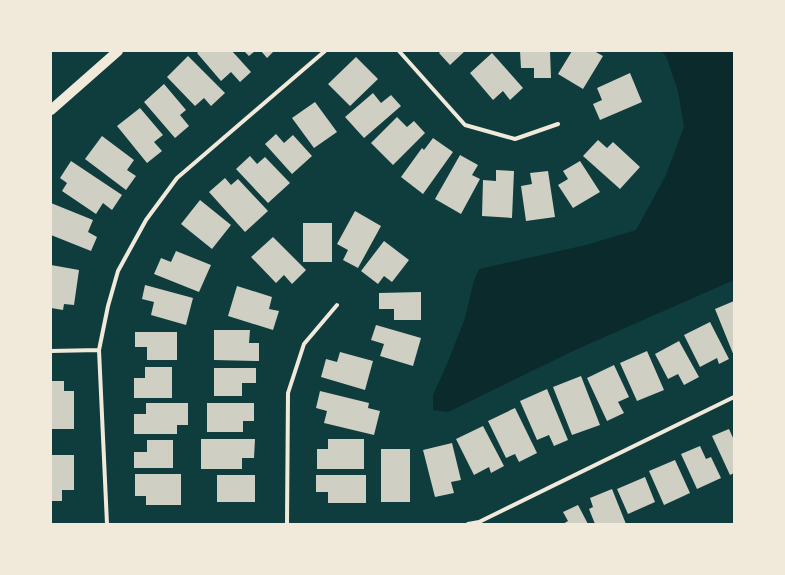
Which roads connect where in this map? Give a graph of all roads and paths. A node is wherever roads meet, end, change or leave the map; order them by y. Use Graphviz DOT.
graph roads {
  1 [pos="118,51"];
  2 [pos="325,51"];
  3 [pos="399,51"];
  4 [pos="51,110"];
  5 [pos="558,124"];
  6 [pos="337,305"];
  7 [pos="99,350"];
  8 [pos="51,351"];
  9 [pos="734,398"];
  10 [pos="107,524"];
  11 [pos="287,524"];
  12 [pos="468,524"];
  1 -- 4 [label="main road"];
  2 -- 7 [label="street"];
  3 -- 5 [label="street"];
  6 -- 11 [label="street"];
  7 -- 8 [label="street"];
  7 -- 10 [label="street"];
  9 -- 12 [label="street"];
}
